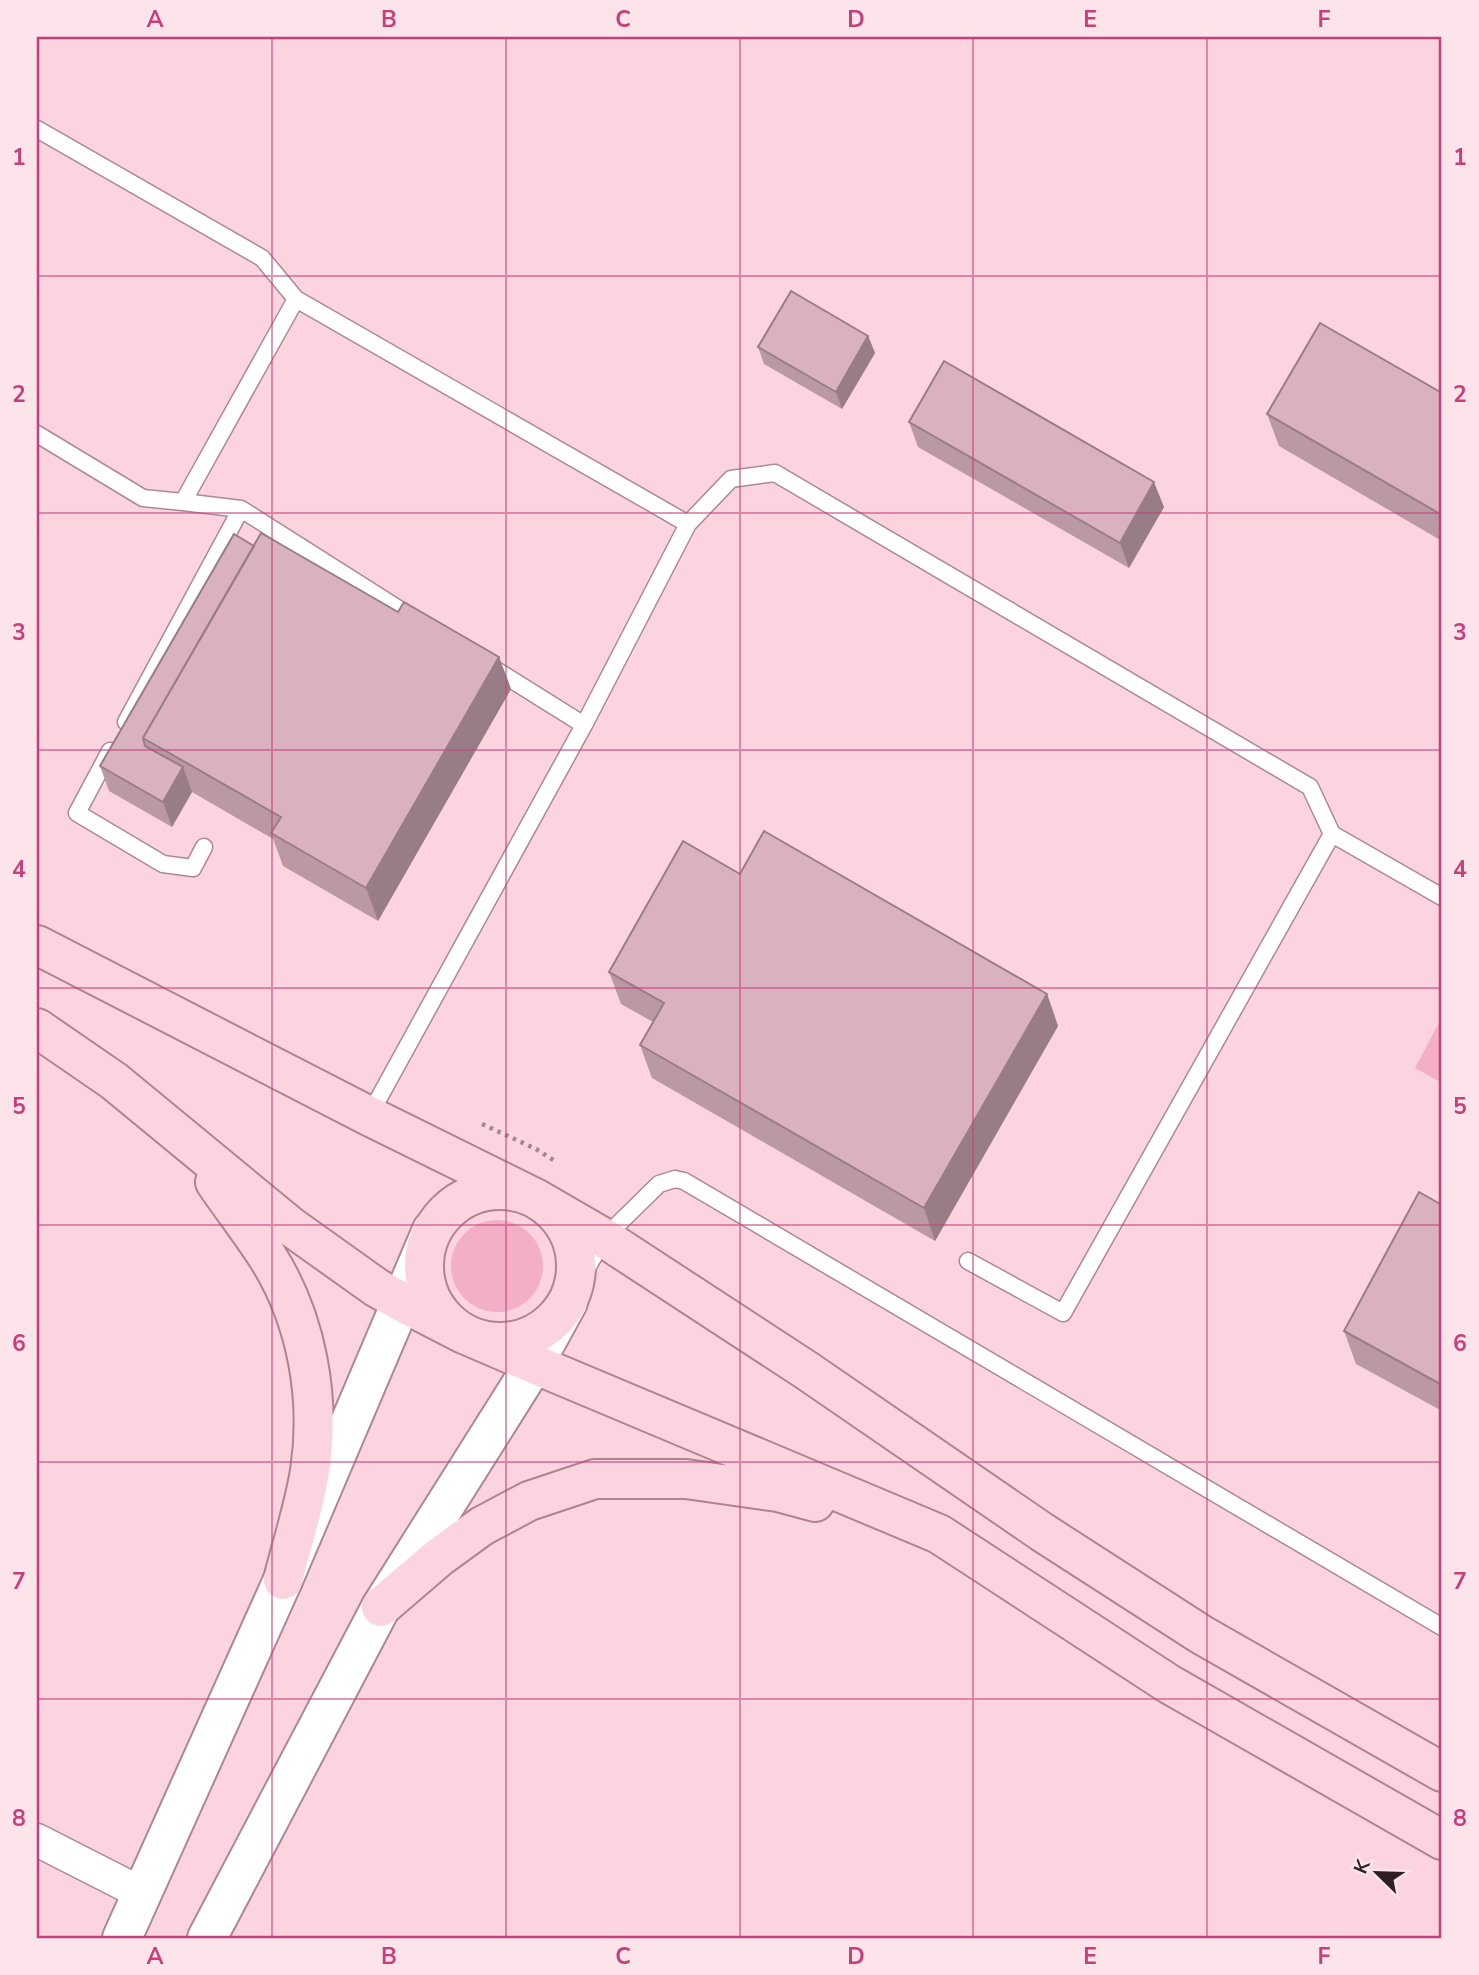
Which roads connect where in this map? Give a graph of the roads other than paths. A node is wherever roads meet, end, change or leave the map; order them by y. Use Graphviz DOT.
graph roads {
  1 [pos="37,130"];
  2 [pos="296,299"];
  3 [pos="37,435"];
  4 [pos="183,502"];
  5 [pos="240,509"];
  6 [pos="688,524"];
  7 [pos="430,628"];
  8 [pos="477,658"];
  9 [pos="584,725"];
  10 [pos="1332,834"];
  11 [pos="204,847"];
  12 [pos="1442,897"];
  13 [pos="37,945"];
  14 [pos="37,1028"];
  15 [pos="369,1116"];
  16 [pos="183,1138"];
  17 [pos="535,1198"];
  18 [pos="432,1230"];
  19 [pos="604,1238"];
  20 [pos="968,1261"];
  21 [pos="568,1302"];
  22 [pos="402,1303"];
  23 [pos="464,1334"];
  24 [pos="534,1364"];
  25 [pos="939,1534"];
  26 [pos="284,1580"];
  27 [pos="381,1607"];
  28 [pos="1442,1627"];
  29 [pos="1442,1772"];
  30 [pos="37,1840"];
  31 [pos="1442,1840"];
  32 [pos="143,1894"];
  33 [pos="122,1938"];
  34 [pos="208,1938"];
  1 -- 2 [label="lane"];
  2 -- 4 [label="lane"];
  2 -- 6 [label="lane"];
  3 -- 4 [label="lane"];
  4 -- 5 [label="lane"];
  5 -- 7 [label="lane"];
  5 -- 11 [label="lane"];
  6 -- 9 [label="lane"];
  6 -- 10 [label="lane"];
  8 -- 9 [label="lane"];
  9 -- 15 [label="lane"];
  10 -- 12 [label="lane"];
  10 -- 20 [label="lane"];
  13 -- 15 [label="main road"];
  14 -- 16 [label="main road"];
  15 -- 17 [label="main road"];
  16 -- 22 [label="main road"];
  16 -- 26 [label="main road"];
  17 -- 18 [label="main road"];
  17 -- 19 [label="main road"];
  17 -- 21 [label="main road"];
  18 -- 22 [label="street"];
  18 -- 23 [label="main road"];
  19 -- 21 [label="lane"];
  19 -- 28 [label="lane"];
  19 -- 29 [label="main road"];
  21 -- 23 [label="main road"];
  21 -- 24 [label="street"];
  22 -- 23 [label="main road"];
  22 -- 26 [label="street"];
  23 -- 24 [label="main road"];
  24 -- 25 [label="main road"];
  24 -- 27 [label="street"];
  25 -- 27 [label="main road"];
  25 -- 31 [label="main road"];
  26 -- 32 [label="street"];
  27 -- 34 [label="street"];
  30 -- 32 [label="street"];
  32 -- 33 [label="street"];
}
